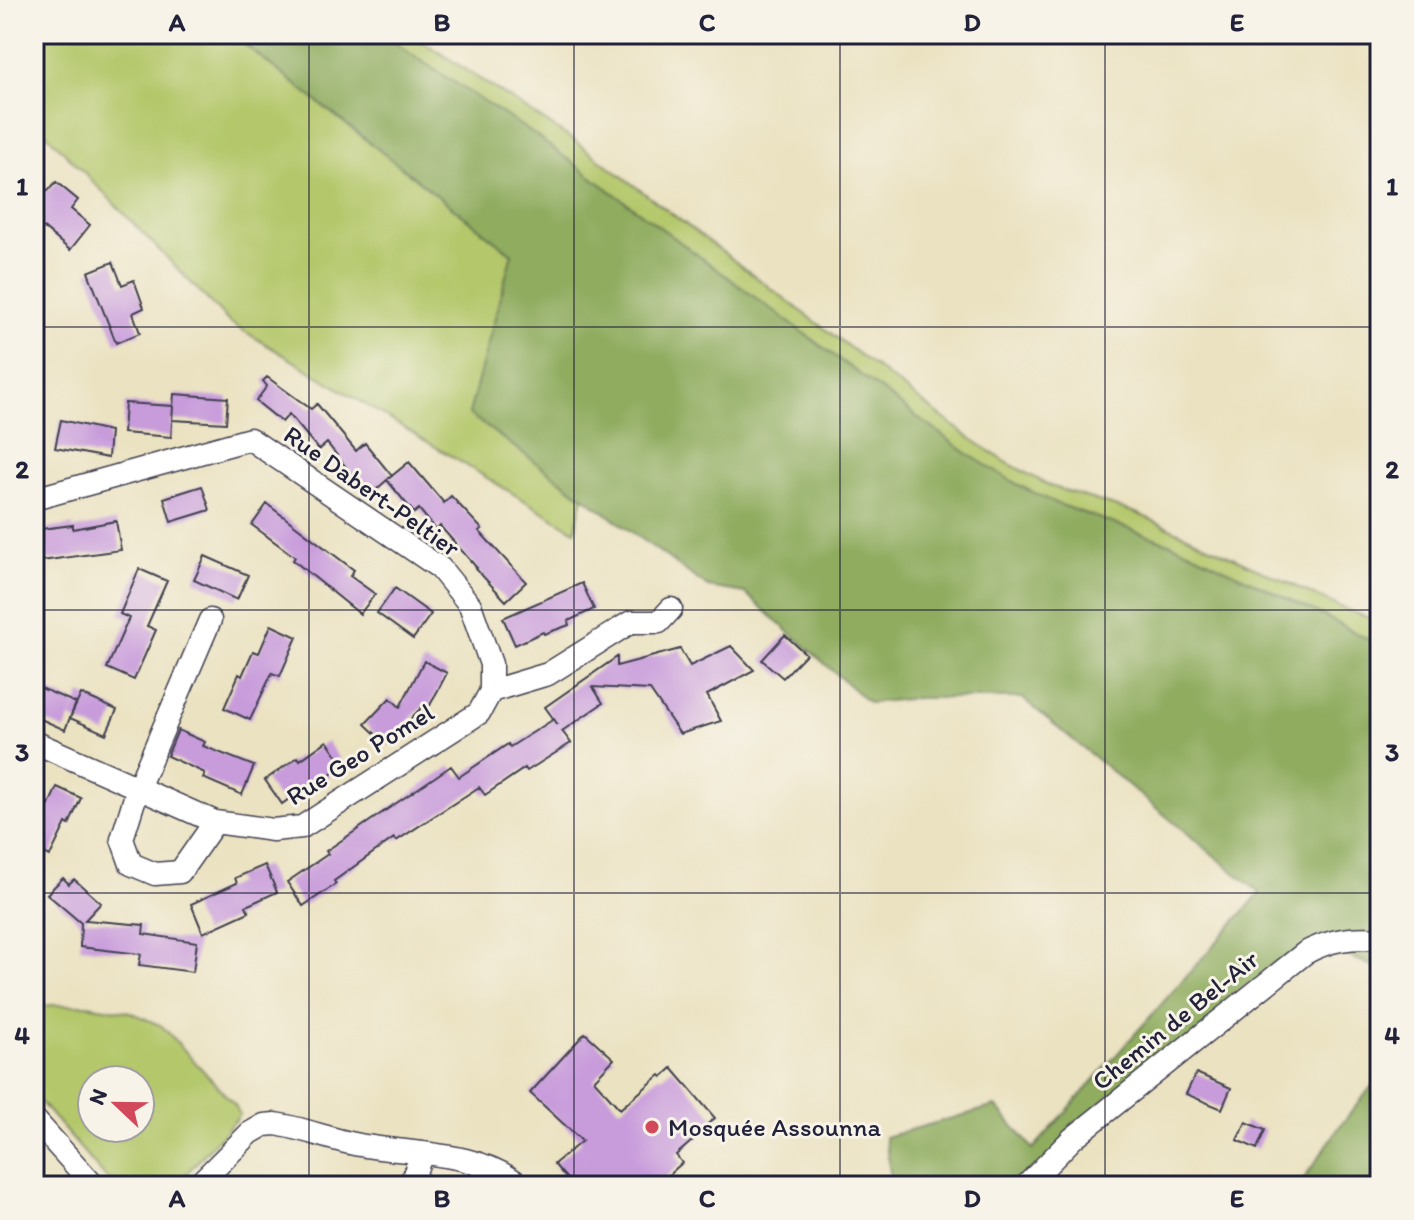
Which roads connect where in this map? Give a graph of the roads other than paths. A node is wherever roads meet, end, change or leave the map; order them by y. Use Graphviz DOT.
graph roads {
  1 [pos="34,499"];
  2 [pos="671,609"];
  3 [pos="210,620"];
  4 [pos="491,691"];
  5 [pos="34,742"];
  6 [pos="138,788"];
  7 [pos="215,822"];
  8 [pos="1380,939"];
  9 [pos="34,1119"];
  10 [pos="42,1142"];
  11 [pos="422,1153"];
  12 [pos="94,1186"];
  13 [pos="197,1186"];
  14 [pos="410,1186"];
  15 [pos="521,1186"];
  16 [pos="1026,1186"];
  1 -- 4 [label="street, Rue Dabert-Peltier"];
  2 -- 4 [label="street"];
  3 -- 6 [label="street"];
  4 -- 7 [label="street, Rue Geo Pomel"];
  5 -- 6 [label="street, Rue Geo Pomel"];
  6 -- 7 [label="street, Rue Geo Pomel"];
  6 -- 7 [label="street"];
  8 -- 16 [label="street, Chemin de Bel-Air"];
  9 -- 10 [label="street"];
  10 -- 12 [label="street"];
  11 -- 13 [label="street"];
  11 -- 14 [label="street"];
  11 -- 15 [label="street"];
}
